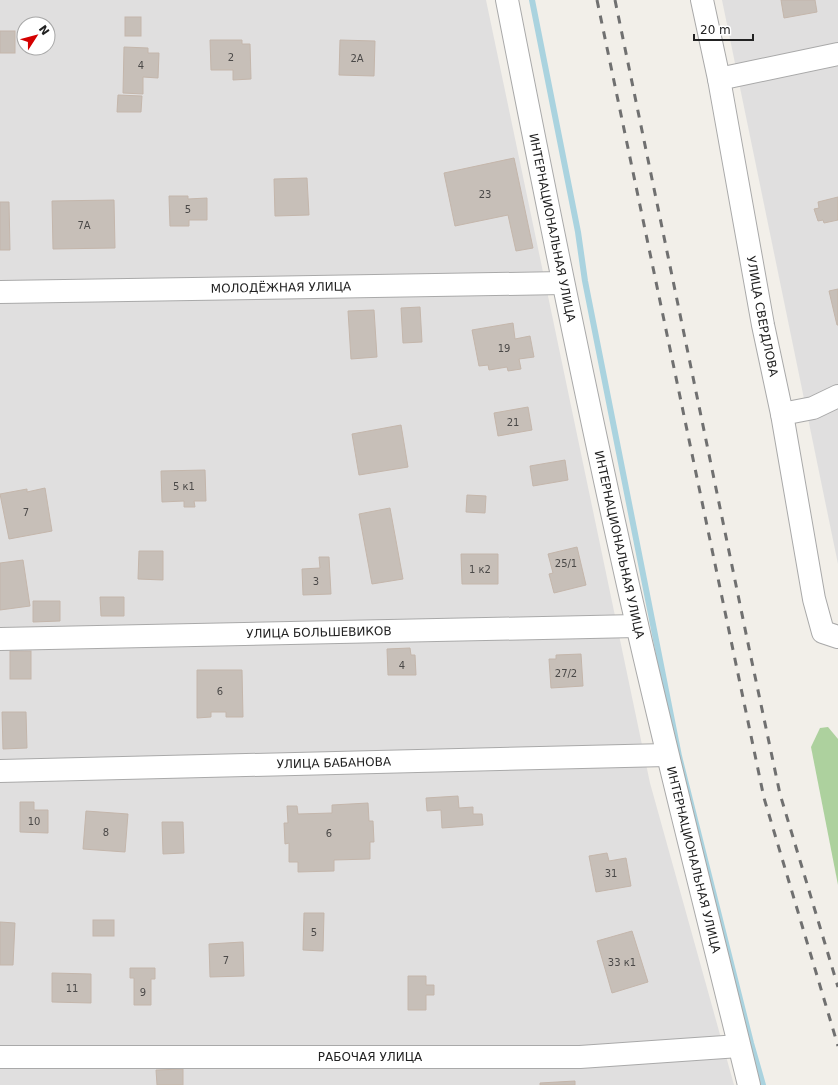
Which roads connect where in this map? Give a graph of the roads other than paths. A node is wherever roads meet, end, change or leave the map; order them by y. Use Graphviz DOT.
graph roads {
  1 [pos="507,0"];
  2 [pos="702,0"];
  3 [pos="838,54"];
  4 [pos="719,79"];
  5 [pos="563,283"];
  6 [pos="0,292"];
  7 [pos="838,396"];
  8 [pos="782,414"];
  9 [pos="637,626"];
  10 [pos="830,634"];
  11 [pos="0,639"];
  12 [pos="667,755"];
  13 [pos="0,772"];
  14 [pos="739,1046"];
  15 [pos="0,1057"];
  16 [pos="749,1085"];
  1 -- 5 [label="street, ИНТЕРНАЦИОНАЛЬНАЯ УЛИЦА"];
  2 -- 4 [label="street, УЛИЦА СВЕРДЛОВА"];
  3 -- 4 [label="street"];
  4 -- 8 [label="street, УЛИЦА СВЕРДЛОВА"];
  5 -- 6 [label="street, МОЛОДЁЖНАЯ УЛИЦА"];
  5 -- 9 [label="street, ИНТЕРНАЦИОНАЛЬНАЯ УЛИЦА"];
  7 -- 8 [label="street"];
  8 -- 10 [label="street, УЛИЦА СВЕРДЛОВА"];
  9 -- 11 [label="street, УЛИЦА БОЛЬШЕВИКОВ"];
  9 -- 12 [label="street, ИНТЕРНАЦИОНАЛЬНАЯ УЛИЦА"];
  12 -- 13 [label="street, УЛИЦА БАБАНОВА"];
  12 -- 14 [label="street, ИНТЕРНАЦИОНАЛЬНАЯ УЛИЦА"];
  14 -- 15 [label="street, РАБОЧАЯ УЛИЦА"];
  14 -- 16 [label="street, ИНТЕРНАЦИОНАЛЬНАЯ УЛИЦА"];
}
